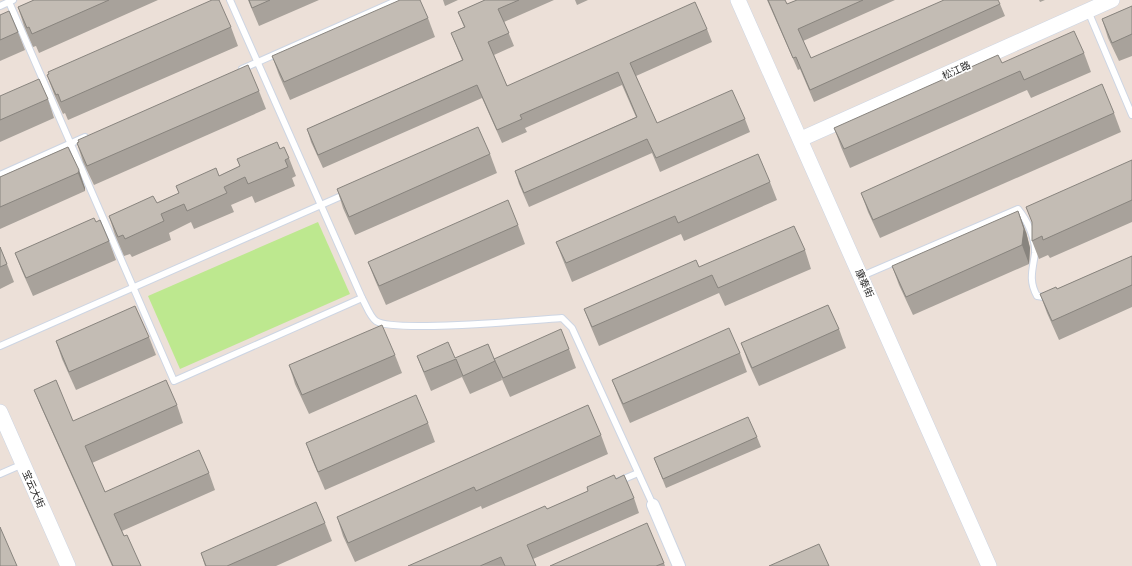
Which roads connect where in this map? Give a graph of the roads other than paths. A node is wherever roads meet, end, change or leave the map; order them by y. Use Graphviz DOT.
graph roads {
  1 [pos="230,0"];
  2 [pos="398,0"];
  3 [pos="738,0"];
  4 [pos="1112,0"];
  5 [pos="11,1"];
  6 [pos="0,6"];
  7 [pos="1088,11"];
  8 [pos="257,62"];
  9 [pos="236,71"];
  10 [pos="1132,115"];
  11 [pos="92,134"];
  12 [pos="801,139"];
  13 [pos="70,144"];
  14 [pos="0,175"];
  15 [pos="356,190"];
  16 [pos="320,205"];
  17 [pos="862,276"];
  18 [pos="133,287"];
  19 [pos="1051,294"];
  20 [pos="362,298"];
  21 [pos="0,346"];
  22 [pos="0,412"];
  23 [pos="23,464"];
  24 [pos="638,473"];
  25 [pos="0,474"];
  26 [pos="609,485"];
  27 [pos="652,505"];
  28 [pos="68,566"];
  29 [pos="679,566"];
  30 [pos="989,566"];
  1 -- 8 [label="lane"];
  2 -- 8 [label="lane"];
  3 -- 12 [label="street, 康泰街"];
  4 -- 7 [label="street, 松江路"];
  5 -- 6 [label="lane"];
  5 -- 13 [label="lane"];
  7 -- 10 [label="lane"];
  7 -- 12 [label="street, 松江路"];
  8 -- 9 [label="lane"];
  8 -- 16 [label="lane"];
  11 -- 13 [label="lane"];
  12 -- 17 [label="street, 康泰街"];
  13 -- 14 [label="lane"];
  13 -- 18 [label="lane"];
  15 -- 16 [label="lane"];
  16 -- 18 [label="lane"];
  16 -- 20 [label="lane"];
  17 -- 19 [label="lane"];
  17 -- 30 [label="street, 康泰街"];
  18 -- 20 [label="lane"];
  18 -- 21 [label="lane"];
  20 -- 24 [label="lane"];
  22 -- 23 [label="street, 宝云大街"];
  23 -- 25 [label="lane"];
  23 -- 28 [label="street, 宝云大街"];
  24 -- 26 [label="lane"];
  24 -- 27 [label="lane"];
  27 -- 29 [label="street"];
}
